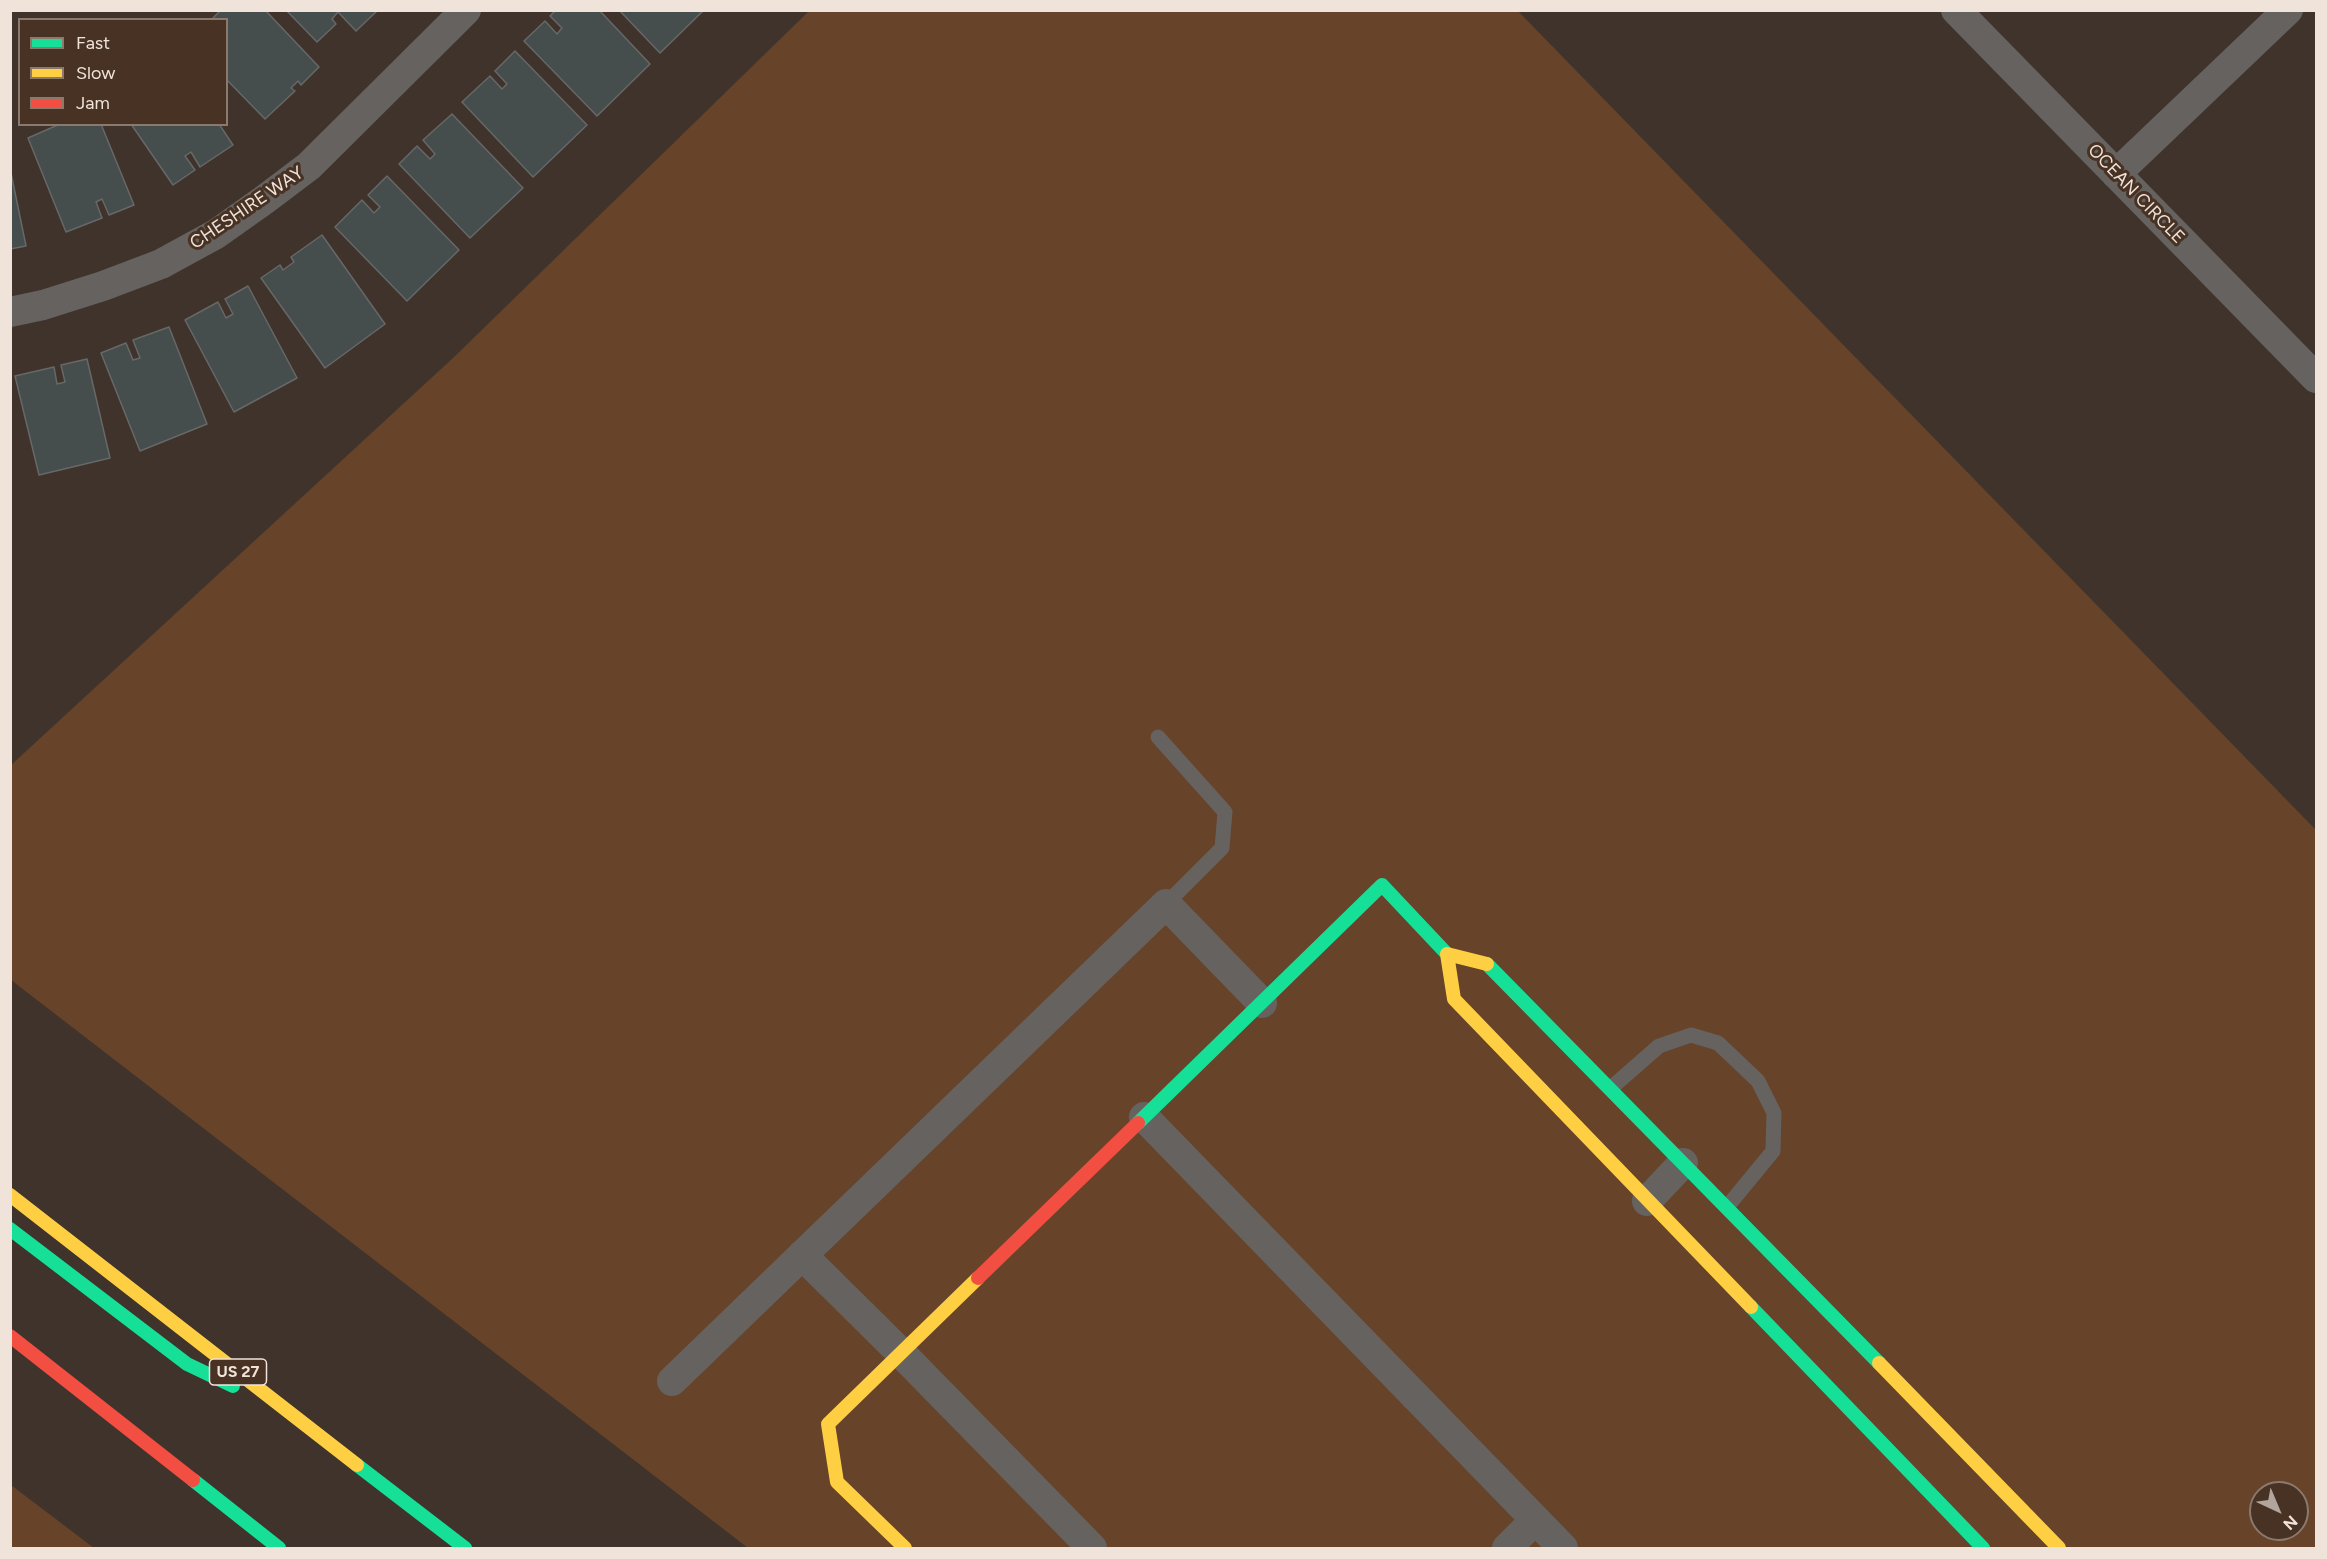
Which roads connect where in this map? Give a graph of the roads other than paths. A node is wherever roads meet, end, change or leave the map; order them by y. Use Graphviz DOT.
graph roads {
  1 [pos="466,10"];
  2 [pos="1956,10"];
  3 [pos="2288,10"];
  4 [pos="2116,174"];
  5 [pos="10,312"];
  6 [pos="2315,374"];
  7 [pos="1158,737"];
  8 [pos="1166,904"];
  9 [pos="1448,954"];
  10 [pos="1262,1003"];
  11 [pos="1611,1088"];
  12 [pos="1144,1117"];
  13 [pos="1683,1163"];
  14 [pos="10,1195"];
  15 [pos="1647,1201"];
  16 [pos="1727,1207"];
  17 [pos="10,1229"];
  18 [pos="802,1255"];
  19 [pos="10,1336"];
  20 [pos="901,1353"];
  21 [pos="672,1382"];
  22 [pos="291,1414"];
  23 [pos="1535,1520"];
  24 [pos="279,1548"];
  25 [pos="465,1548"];
  26 [pos="905,1548"];
  27 [pos="1092,1548"];
  28 [pos="1506,1548"];
  29 [pos="1563,1548"];
  30 [pos="1983,1548"];
  31 [pos="2059,1548"];
  1 -- 5 [label="street, CHESHIRE WAY"];
  2 -- 4 [label="street, OCEAN CIRCLE"];
  3 -- 4 [label="street"];
  4 -- 6 [label="street, OCEAN CIRCLE"];
  7 -- 8 [label="lane"];
  8 -- 10 [label="street"];
  8 -- 18 [label="street"];
  9 -- 10 [label="main road"];
  9 -- 11 [label="main road"];
  9 -- 15 [label="main road"];
  10 -- 12 [label="main road"];
  11 -- 13 [label="main road"];
  11 -- 16 [label="lane"];
  12 -- 20 [label="main road"];
  12 -- 23 [label="street"];
  13 -- 15 [label="street"];
  13 -- 16 [label="main road"];
  14 -- 22 [label="main road, US 27"];
  15 -- 30 [label="main road"];
  16 -- 31 [label="main road"];
  17 -- 22 [label="main road"];
  18 -- 20 [label="street"];
  18 -- 21 [label="street"];
  19 -- 24 [label="main road"];
  20 -- 26 [label="main road"];
  20 -- 27 [label="street"];
  22 -- 25 [label="main road, US 27"];
  23 -- 28 [label="street"];
  23 -- 29 [label="street"];
}
